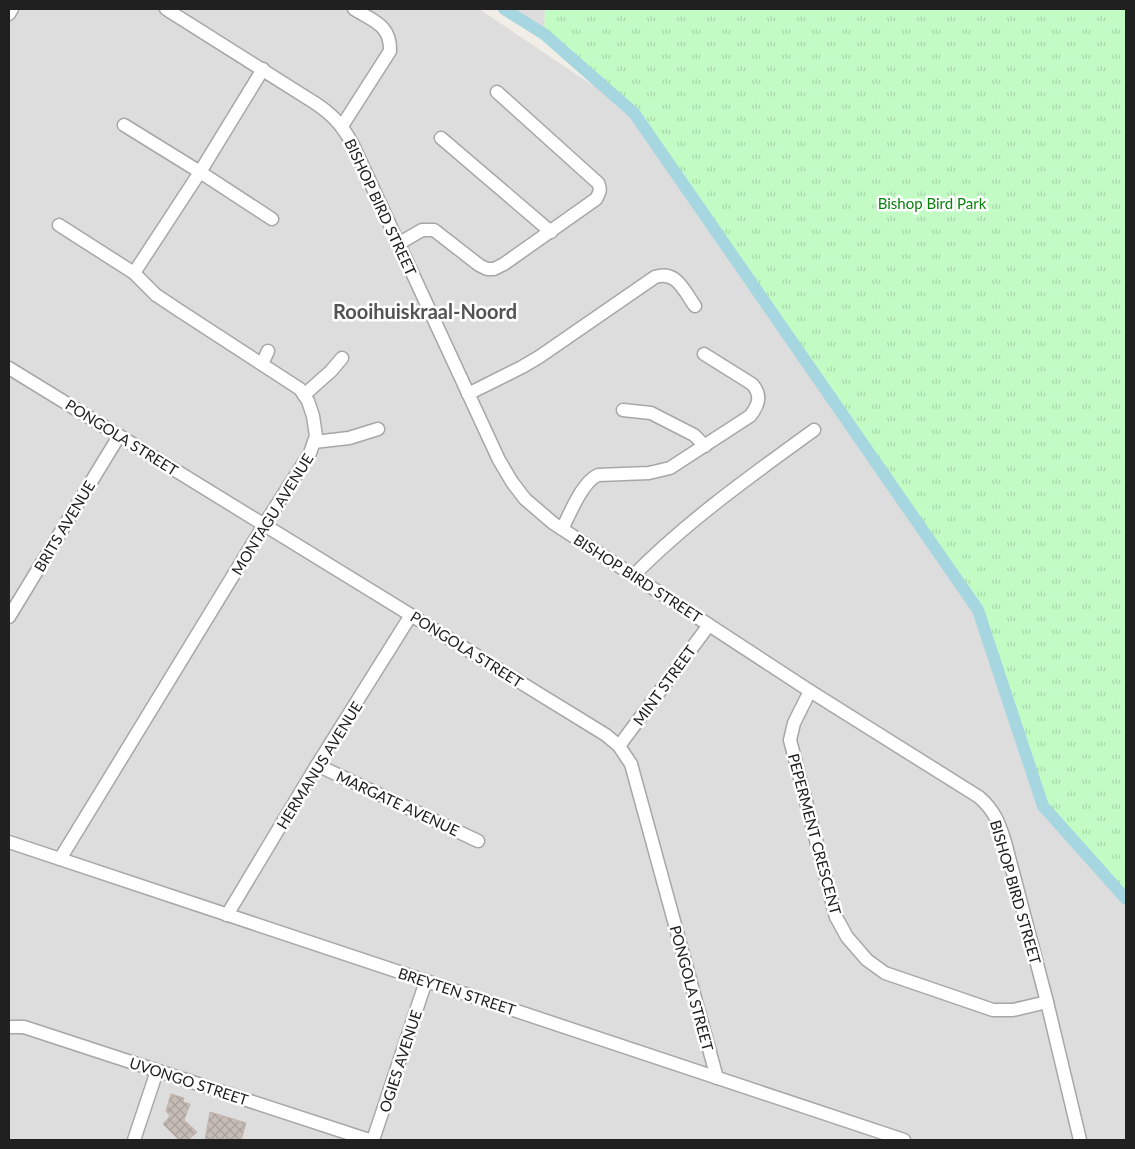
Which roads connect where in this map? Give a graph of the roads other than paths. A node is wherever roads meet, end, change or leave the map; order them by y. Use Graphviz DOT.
graph roads {
  1 [pos="12,9"];
  2 [pos="166,9"];
  3 [pos="354,9"];
  4 [pos="9,14"];
  5 [pos="263,69"];
  6 [pos="497,92"];
  7 [pos="124,125"];
  8 [pos="342,126"];
  9 [pos="442,138"];
  10 [pos="200,172"];
  11 [pos="272,219"];
  12 [pos="60,226"];
  13 [pos="551,232"];
  14 [pos="398,244"];
  15 [pos="134,273"];
  16 [pos="695,306"];
  17 [pos="268,351"];
  18 [pos="704,354"];
  19 [pos="342,358"];
  20 [pos="262,364"];
  21 [pos="13,370"];
  22 [pos="304,394"];
  23 [pos="468,394"];
  24 [pos="623,410"];
  25 [pos="378,429"];
  26 [pos="814,430"];
  27 [pos="119,436"];
  28 [pos="314,442"];
  29 [pos="704,446"];
  30 [pos="264,525"];
  31 [pos="562,529"];
  32 [pos="633,576"];
  33 [pos="411,615"];
  34 [pos="9,617"];
  35 [pos="709,625"];
  36 [pos="810,691"];
  37 [pos="619,746"];
  38 [pos="317,765"];
  39 [pos="478,841"];
  40 [pos="9,842"];
  41 [pos="60,859"];
  42 [pos="227,915"];
  43 [pos="426,981"];
  44 [pos="1047,1002"];
  45 [pos="9,1027"];
  46 [pos="156,1070"];
  47 [pos="717,1078"];
  48 [pos="134,1140"];
  49 [pos="369,1140"];
  50 [pos="373,1140"];
  51 [pos="904,1140"];
  52 [pos="1080,1140"];
  1 -- 4 [label="street"];
  2 -- 5 [label="street, BISHOP BIRD STREET"];
  3 -- 8 [label="street"];
  5 -- 8 [label="street, BISHOP BIRD STREET"];
  5 -- 10 [label="street"];
  6 -- 13 [label="street"];
  7 -- 10 [label="street"];
  8 -- 14 [label="street, BISHOP BIRD STREET"];
  9 -- 13 [label="street"];
  10 -- 11 [label="street"];
  10 -- 15 [label="street"];
  12 -- 15 [label="street"];
  13 -- 14 [label="street"];
  14 -- 23 [label="street, BISHOP BIRD STREET"];
  15 -- 20 [label="street"];
  16 -- 23 [label="street"];
  17 -- 20 [label="street"];
  18 -- 29 [label="street"];
  19 -- 22 [label="street"];
  20 -- 22 [label="street"];
  21 -- 27 [label="street, PONGOLA STREET"];
  22 -- 28 [label="street, MONTAGU AVENUE"];
  23 -- 31 [label="street, BISHOP BIRD STREET"];
  24 -- 29 [label="street"];
  25 -- 28 [label="street"];
  26 -- 32 [label="street"];
  27 -- 30 [label="street, PONGOLA STREET"];
  27 -- 34 [label="street, BRITS AVENUE"];
  28 -- 30 [label="street, MONTAGU AVENUE"];
  29 -- 31 [label="street"];
  30 -- 33 [label="street, PONGOLA STREET"];
  30 -- 41 [label="street, MONTAGU AVENUE"];
  31 -- 32 [label="street, BISHOP BIRD STREET"];
  32 -- 35 [label="street, BISHOP BIRD STREET"];
  33 -- 37 [label="street, PONGOLA STREET"];
  33 -- 38 [label="street, HERMANUS AVENUE"];
  35 -- 36 [label="street, BISHOP BIRD STREET"];
  35 -- 37 [label="street, MINT STREET"];
  36 -- 44 [label="street, BISHOP BIRD STREET"];
  36 -- 44 [label="street, PEPERMENT CRESCENT"];
  37 -- 47 [label="street, PONGOLA STREET"];
  38 -- 39 [label="street, MARGATE AVENUE"];
  38 -- 42 [label="street, HERMANUS AVENUE"];
  40 -- 41 [label="street, BREYTEN STREET"];
  41 -- 42 [label="street, BREYTEN STREET"];
  42 -- 43 [label="street, BREYTEN STREET"];
  43 -- 47 [label="street, BREYTEN STREET"];
  43 -- 50 [label="street, OGIES AVENUE"];
  44 -- 52 [label="street, BISHOP BIRD STREET"];
  45 -- 46 [label="street, UVONGO STREET"];
  46 -- 48 [label="street"];
  46 -- 49 [label="street, UVONGO STREET"];
  47 -- 51 [label="street, BREYTEN STREET"];
}
